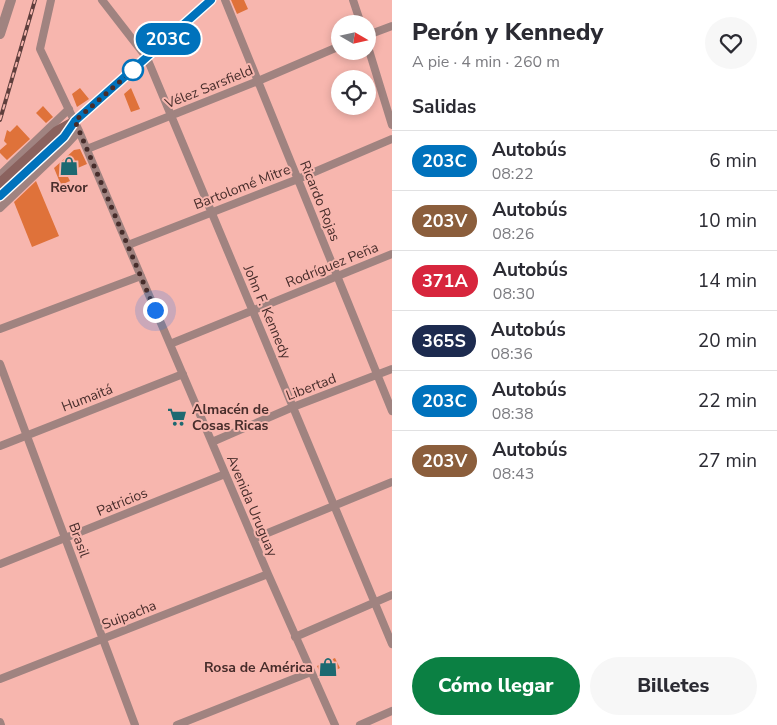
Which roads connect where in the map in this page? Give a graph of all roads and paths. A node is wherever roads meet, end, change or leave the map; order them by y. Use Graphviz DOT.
graph roads {
  1 [pos="11,0"];
  2 [pos="51,0"];
  3 [pos="102,0"];
  4 [pos="211,0"];
  5 [pos="225,0"];
  6 [pos="354,0"];
  7 [pos="358,15"];
  8 [pos="392,26"];
  9 [pos="376,32"];
  10 [pos="0,34"];
  11 [pos="331,50"];
  12 [pos="147,58"];
  13 [pos="372,60"];
  14 [pos="258,81"];
  15 [pos="69,109"];
  16 [pos="172,115"];
  17 [pos="392,125"];
  18 [pos="77,126"];
  19 [pos="392,139"];
  20 [pos="87,149"];
  21 [pos="0,174"];
  22 [pos="298,179"];
  23 [pos="0,183"];
  24 [pos="0,196"];
  25 [pos="0,208"];
  26 [pos="212,212"];
  27 [pos="128,245"];
  28 [pos="392,254"];
  29 [pos="141,276"];
  30 [pos="338,276"];
  31 [pos="253,312"];
  32 [pos="0,328"];
  33 [pos="170,344"];
  34 [pos="0,364"];
  35 [pos="392,369"];
  36 [pos="183,374"];
  37 [pos="377,375"];
  38 [pos="294,407"];
  39 [pos="392,411"];
  40 [pos="27,435"];
  41 [pos="212,442"];
  42 [pos="0,446"];
  43 [pos="225,474"];
  44 [pos="392,482"];
  45 [pos="334,506"];
  46 [pos="65,538"];
  47 [pos="253,539"];
  48 [pos="0,564"];
  49 [pos="268,574"];
  50 [pos="392,595"];
  51 [pos="374,602"];
  52 [pos="295,638"];
  53 [pos="102,639"];
  54 [pos="392,644"];
  55 [pos="311,672"];
  56 [pos="0,679"];
  57 [pos="392,711"];
  58 [pos="134,725"];
  59 [pos="177,725"];
  60 [pos="335,725"];
  61 [pos="360,725"];
  1 -- 10 [label="street"];
  2 -- 15 [label="street, Avenida Uruguay"];
  3 -- 12 [label="street, John F. Kennedy"];
  4 -- 12 [label="main road"];
  5 -- 14 [label="street, Ricardo Rojas"];
  6 -- 7 [label="street"];
  8 -- 9 [label="street"];
  11 -- 14 [label="street, Vélez Sarsfield"];
  12 -- 16 [label="street, John F. Kennedy"];
  12 -- 18 [label="main road"];
  13 -- 17 [label="street"];
  14 -- 16 [label="street, Vélez Sarsfield"];
  14 -- 22 [label="street, Ricardo Rojas"];
  15 -- 18 [label="street, Avenida Uruguay"];
  15 -- 21 [label="street"];
  16 -- 20 [label="street, Vélez Sarsfield"];
  16 -- 26 [label="street, John F. Kennedy"];
  18 -- 20 [label="street, Avenida Uruguay"];
  18 -- 23 [label="main road"];
  18 -- 24 [label="main road"];
  18 -- 25 [label="street"];
  19 -- 22 [label="street, Bartolomé Mitre"];
  20 -- 27 [label="street, Avenida Uruguay"];
  22 -- 26 [label="street, Bartolomé Mitre"];
  22 -- 30 [label="street, Ricardo Rojas"];
  26 -- 27 [label="street, Bartolomé Mitre"];
  26 -- 31 [label="street, John F. Kennedy"];
  27 -- 29 [label="street, Avenida Uruguay"];
  28 -- 30 [label="street, Rodríguez Peña"];
  29 -- 32 [label="street"];
  29 -- 33 [label="street, Avenida Uruguay"];
  30 -- 31 [label="street, Rodríguez Peña"];
  30 -- 37 [label="street, Ricardo Rojas"];
  31 -- 33 [label="street, Rodríguez Peña"];
  31 -- 38 [label="street, John F. Kennedy"];
  33 -- 36 [label="street, Avenida Uruguay"];
  34 -- 40 [label="street, Brasil"];
  35 -- 37 [label="street, Libertad"];
  36 -- 40 [label="street, Humaitá"];
  36 -- 41 [label="street, Avenida Uruguay"];
  37 -- 38 [label="street, Libertad"];
  37 -- 39 [label="street, Ricardo Rojas"];
  38 -- 41 [label="street, Libertad"];
  38 -- 45 [label="street, John F. Kennedy"];
  40 -- 42 [label="street, Humaitá"];
  40 -- 46 [label="street, Brasil"];
  41 -- 43 [label="street, Avenida Uruguay"];
  43 -- 46 [label="street, Patricios"];
  43 -- 47 [label="street, Avenida Uruguay"];
  44 -- 45 [label="street"];
  45 -- 47 [label="street"];
  45 -- 51 [label="street, John F. Kennedy"];
  46 -- 48 [label="street, Patricios"];
  46 -- 53 [label="street, Brasil"];
  47 -- 49 [label="street, Avenida Uruguay"];
  49 -- 52 [label="street, Avenida Uruguay"];
  49 -- 53 [label="street, Suipacha"];
  50 -- 51 [label="street"];
  51 -- 52 [label="street"];
  51 -- 54 [label="street, John F. Kennedy"];
  52 -- 55 [label="street, Avenida Uruguay"];
  53 -- 56 [label="street, Suipacha"];
  53 -- 58 [label="street, Brasil"];
  55 -- 59 [label="street"];
  55 -- 60 [label="street, Avenida Uruguay"];
  57 -- 61 [label="street"];
}
